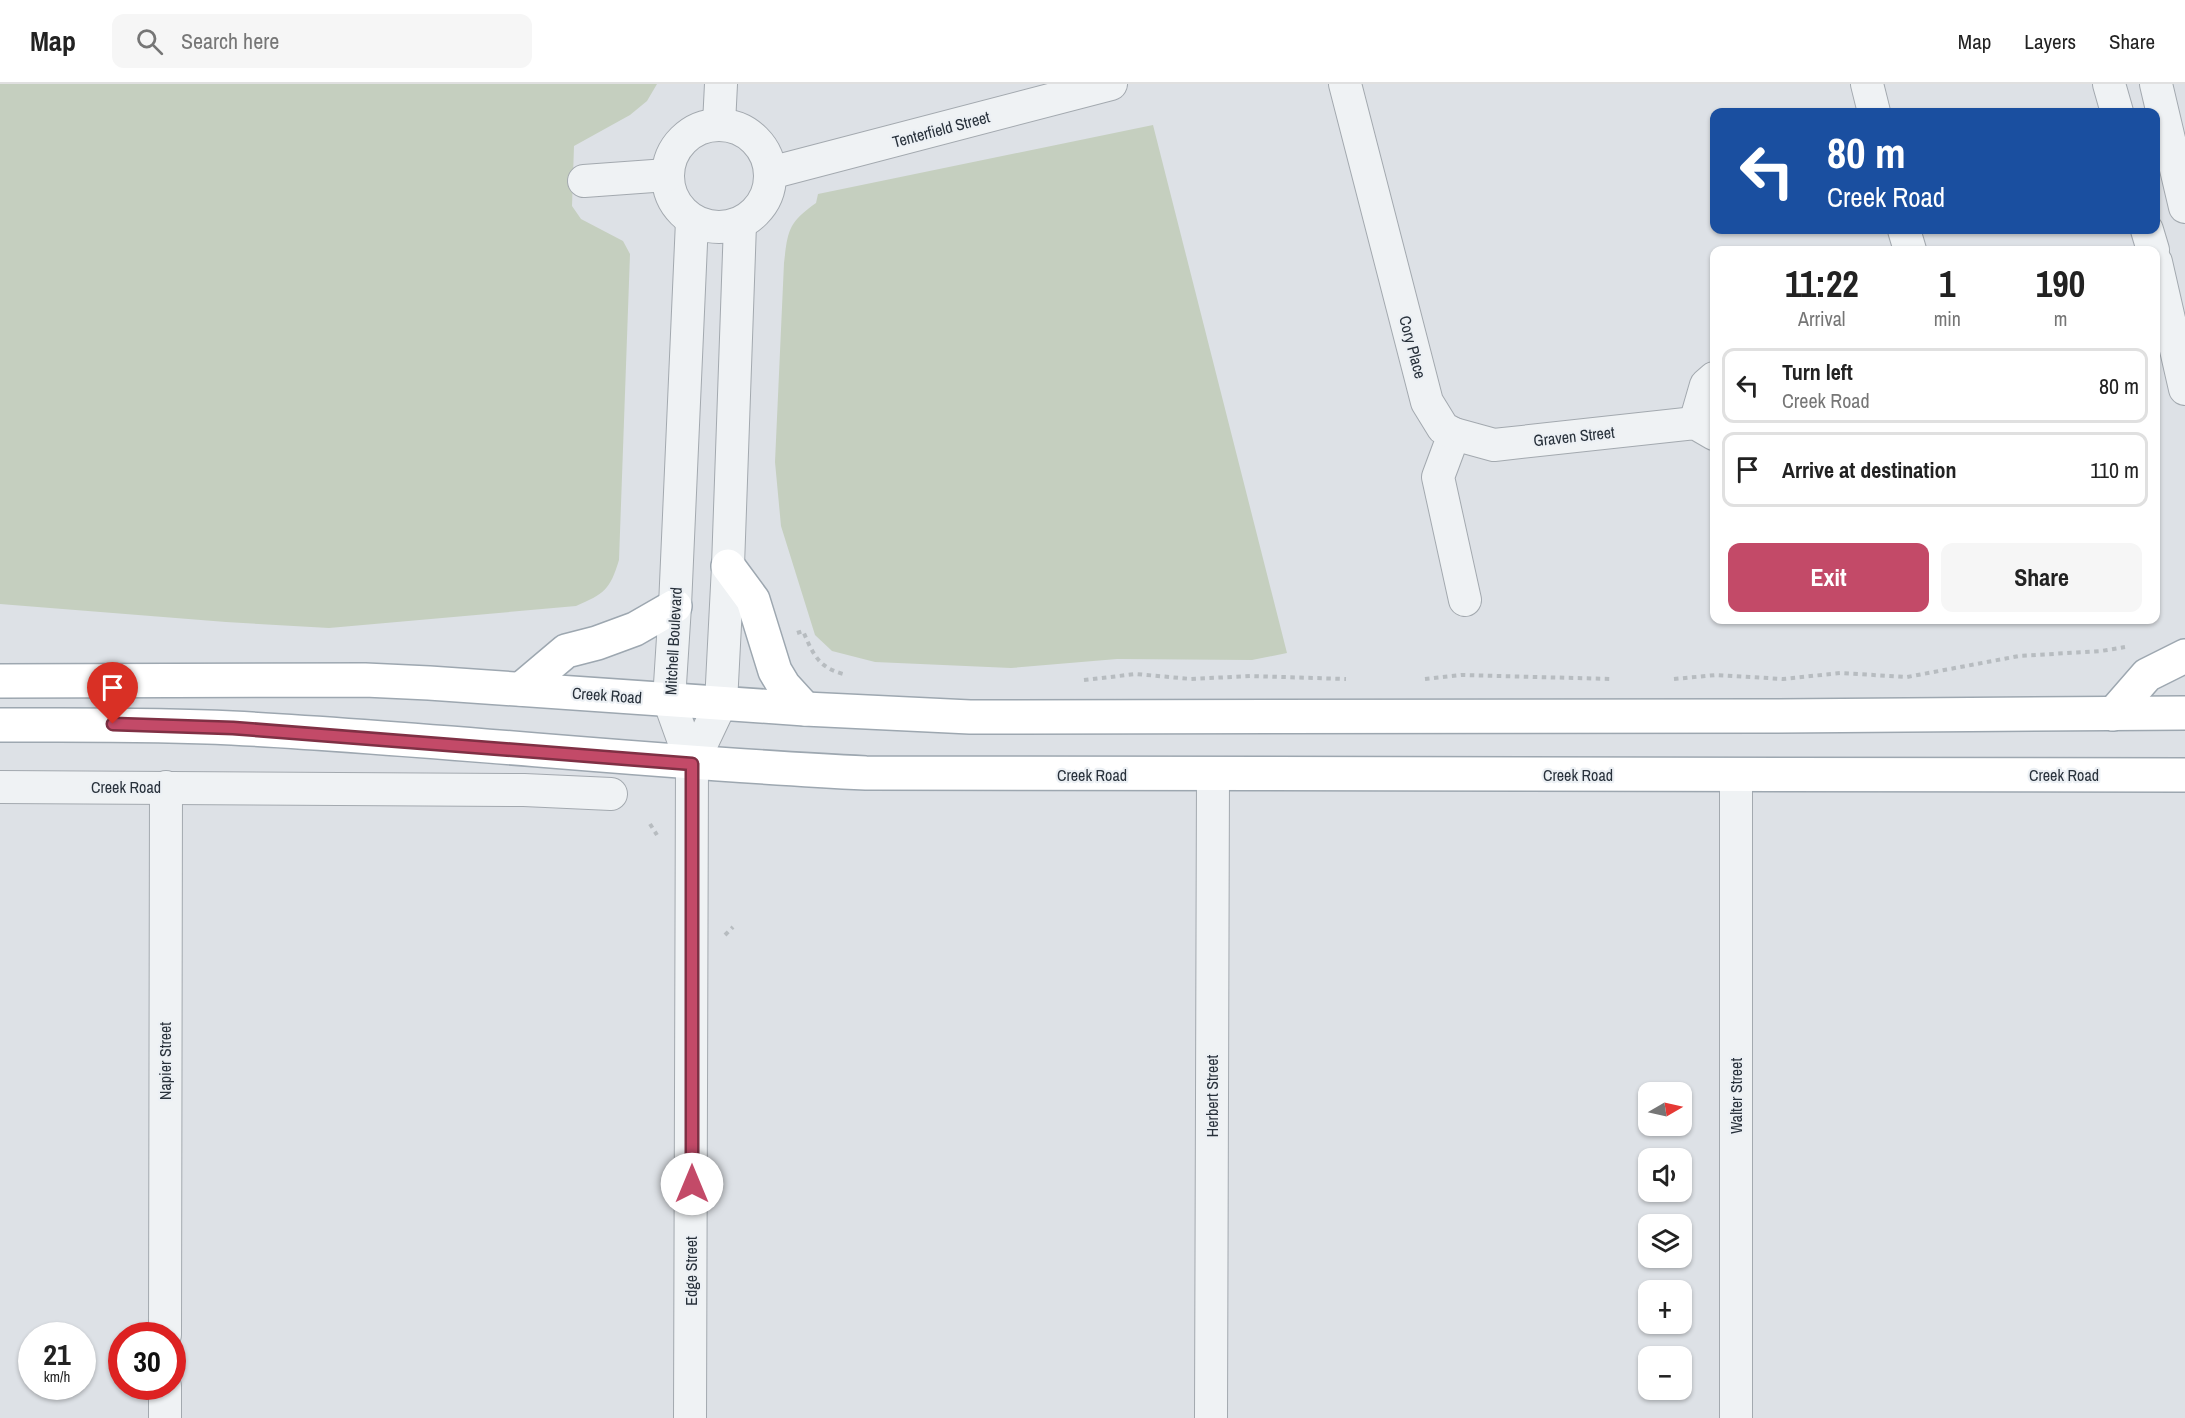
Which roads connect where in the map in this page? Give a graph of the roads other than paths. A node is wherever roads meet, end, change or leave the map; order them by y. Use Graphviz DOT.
graph roads {
  1 [pos="721,84"];
  2 [pos="1111,84"];
  3 [pos="1345,84"];
  4 [pos="1867,84"];
  5 [pos="2109,84"];
  6 [pos="2156,84"];
  7 [pos="1873,108"];
  8 [pos="2116,108"];
  9 [pos="719,124"];
  10 [pos="770,173"];
  11 [pos="667,176"];
  12 [pos="584,181"];
  13 [pos="2185,207"];
  14 [pos="692,221"];
  15 [pos="740,224"];
  16 [pos="2168,277"];
  17 [pos="1710,382"];
  18 [pos="2185,389"];
  19 [pos="1705,429"];
  20 [pos="1454,434"];
  21 [pos="728,566"];
  22 [pos="1465,600"];
  23 [pos="675,606"];
  24 [pos="2185,656"];
  25 [pos="0,681"];
  26 [pos="521,689"];
  27 [pos="669,700"];
  28 [pos="721,703"];
  29 [pos="805,708"];
  30 [pos="2185,713"];
  31 [pos="2113,714"];
  32 [pos="0,725"];
  33 [pos="692,764"];
  34 [pos="1213,775"];
  35 [pos="1736,775"];
  36 [pos="2185,775"];
  37 [pos="0,787"];
  38 [pos="166,787"];
  39 [pos="611,794"];
  40 [pos="165,1322"];
  41 [pos="165,1400"];
  42 [pos="165,1418"];
  43 [pos="690,1418"];
  44 [pos="1211,1418"];
  45 [pos="1736,1418"];
  1 -- 9 [label="street"];
  2 -- 10 [label="street, Tenterfield Street"];
  3 -- 20 [label="street, Cory Place"];
  4 -- 7 [label="street"];
  5 -- 8 [label="street"];
  6 -- 13 [label="street"];
  9 -- 10 [label="street"];
  9 -- 11 [label="street"];
  10 -- 15 [label="street"];
  11 -- 12 [label="street"];
  11 -- 14 [label="street"];
  14 -- 15 [label="street"];
  14 -- 23 [label="street, Mitchell Boulevard"];
  15 -- 21 [label="street"];
  16 -- 18 [label="street"];
  17 -- 19 [label="street, Graven Street"];
  19 -- 20 [label="street, Graven Street"];
  20 -- 22 [label="street"];
  21 -- 28 [label="street"];
  21 -- 29 [label="main road"];
  23 -- 26 [label="main road"];
  23 -- 27 [label="street, Mitchell Boulevard"];
  24 -- 31 [label="main road"];
  25 -- 26 [label="main road, Creek Road"];
  26 -- 27 [label="main road, Creek Road"];
  27 -- 28 [label="main road, Creek Road"];
  27 -- 33 [label="street, Mitchell Boulevard"];
  28 -- 29 [label="main road, Creek Road"];
  28 -- 33 [label="street"];
  29 -- 31 [label="main road, Creek Road"];
  30 -- 31 [label="main road, Creek Road"];
  32 -- 33 [label="main road, Creek Road"];
  33 -- 34 [label="main road, Creek Road"];
  33 -- 43 [label="street, Edge Street"];
  34 -- 35 [label="main road, Creek Road"];
  34 -- 44 [label="street, Herbert Street"];
  35 -- 36 [label="main road, Creek Road"];
  35 -- 45 [label="street, Walter Street"];
  37 -- 38 [label="street, Creek Road"];
  38 -- 39 [label="street, Creek Road"];
  38 -- 40 [label="street, Napier Street"];
  41 -- 42 [label="street"];
}
